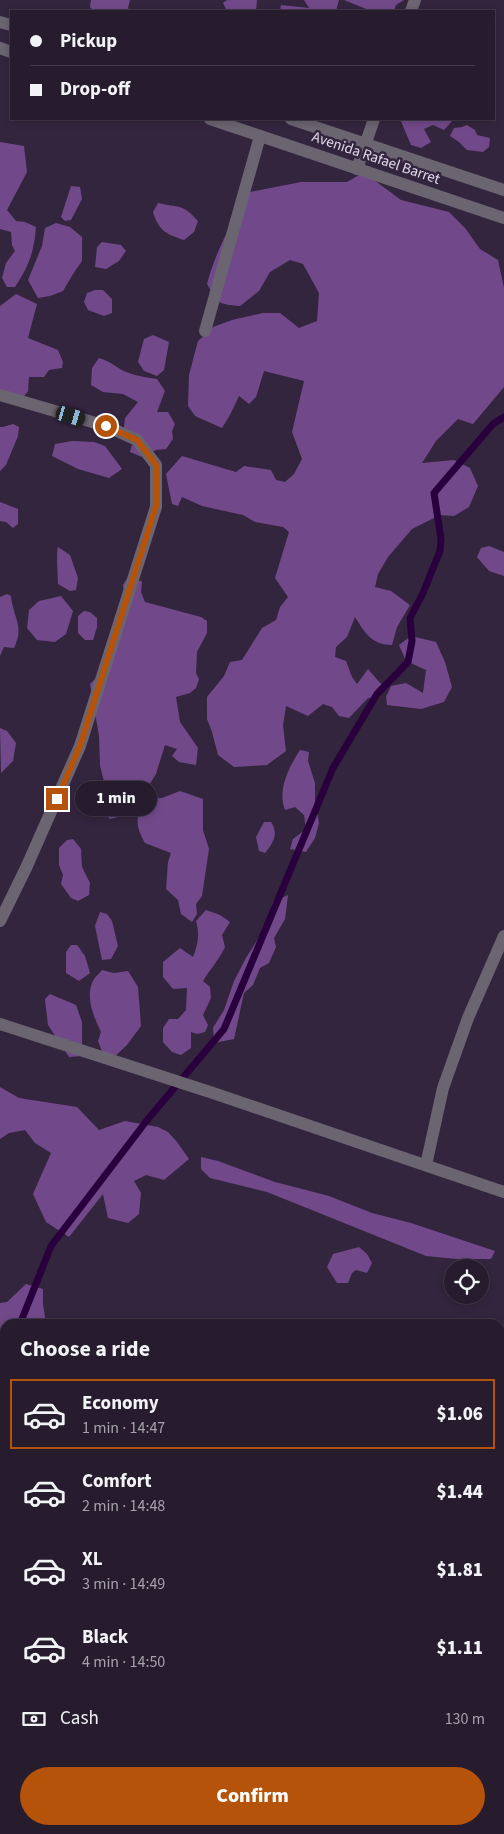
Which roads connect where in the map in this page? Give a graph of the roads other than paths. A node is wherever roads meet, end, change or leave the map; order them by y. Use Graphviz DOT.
graph roads {
  1 [pos="213,120"];
  2 [pos="294,120"];
  3 [pos="374,120"];
  4 [pos="260,136"];
  5 [pos="366,144"];
  6 [pos="357,169"];
  7 [pos="504,190"];
  8 [pos="504,218"];
  9 [pos="205,330"];
  10 [pos="0,395"];
  11 [pos="0,921"];
  12 [pos="504,936"];
  13 [pos="0,1024"];
  14 [pos="426,1166"];
  15 [pos="504,1192"];
  1 -- 4 [label="street, Avenida Rafael Barret"];
  2 -- 5 [label="street, Avenida Rafael Barret"];
  3 -- 5 [label="street"];
  4 -- 6 [label="street, Avenida Rafael Barret"];
  4 -- 9 [label="street"];
  5 -- 6 [label="street"];
  5 -- 7 [label="street, Avenida Rafael Barret"];
  6 -- 8 [label="street, Avenida Rafael Barret"];
  10 -- 11 [label="street"];
  12 -- 14 [label="street"];
  13 -- 14 [label="street"];
  14 -- 15 [label="street"];
}
